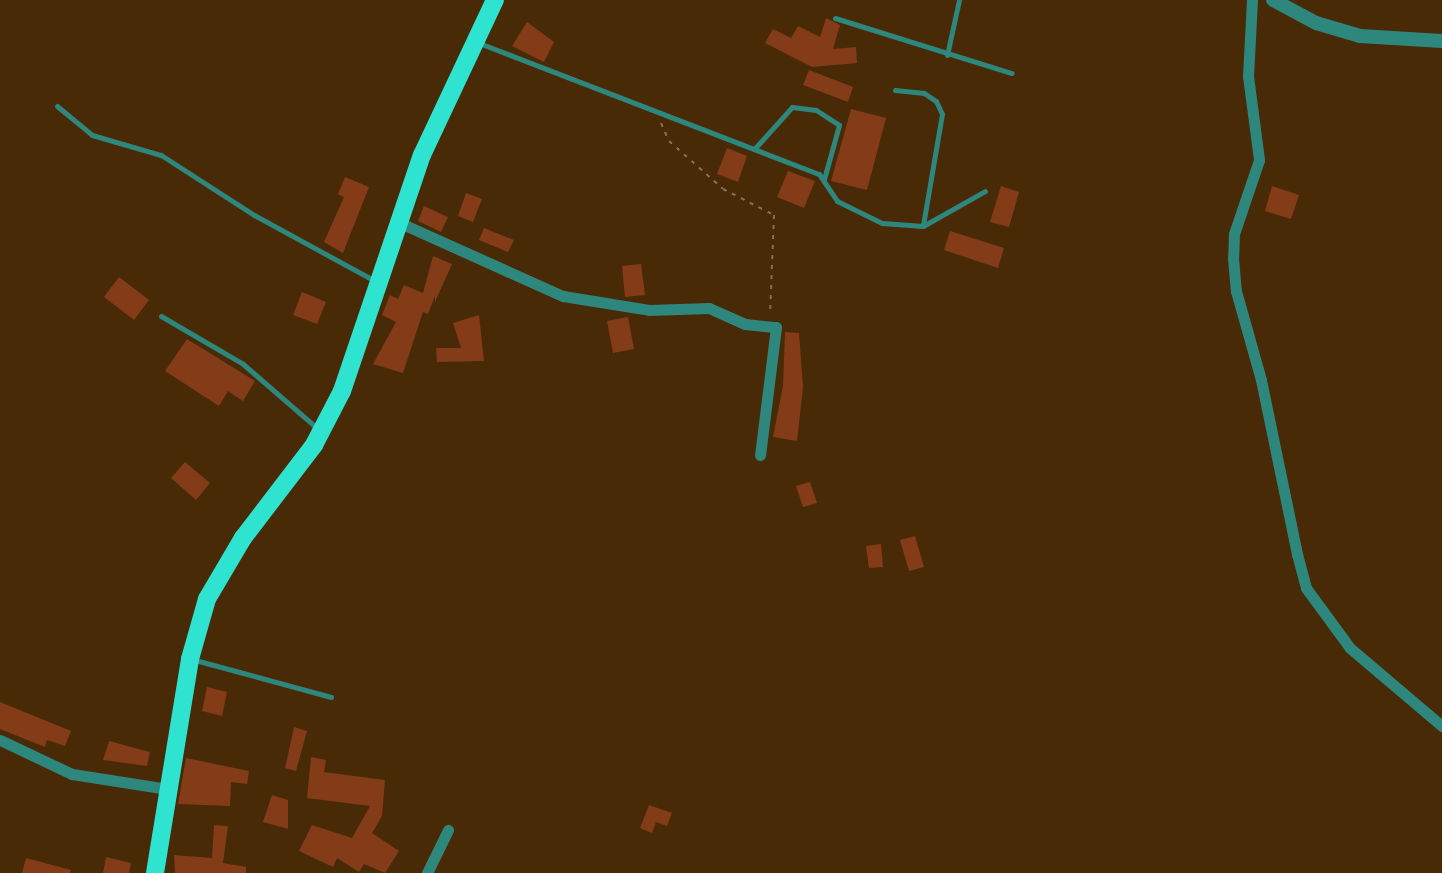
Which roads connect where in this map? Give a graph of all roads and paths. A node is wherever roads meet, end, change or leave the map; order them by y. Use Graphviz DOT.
graph roads {
  1 [pos="495,0"];
  2 [pos="959,0"];
  3 [pos="1252,0"];
  4 [pos="1273,0"];
  5 [pos="835,18"];
  6 [pos="474,41"];
  7 [pos="1442,41"];
  8 [pos="947,55"];
  9 [pos="1012,73"];
  10 [pos="895,90"];
  11 [pos="57,106"];
  12 [pos="658,110"];
  13 [pos="756,147"];
  14 [pos="824,180"];
  15 [pos="985,191"];
  16 [pos="398,222"];
  17 [pos="923,226"];
  18 [pos="379,284"];
  19 [pos="161,316"];
  20 [pos="776,327"];
  21 [pos="321,431"];
  22 [pos="760,455"];
  23 [pos="190,659"];
  24 [pos="331,697"];
  25 [pos="1442,726"];
  26 [pos="0,740"];
  27 [pos="168,789"];
  28 [pos="448,830"];
  29 [pos="155,873"];
  30 [pos="427,873"];
  1 -- 6 [label="highway"];
  2 -- 8 [label="lane"];
  3 -- 25 [label="street"];
  4 -- 7 [label="street"];
  5 -- 8 [label="lane"];
  6 -- 12 [label="lane"];
  6 -- 16 [label="highway"];
  8 -- 9 [label="lane"];
  10 -- 17 [label="lane"];
  11 -- 18 [label="lane"];
  12 -- 13 [label="lane"];
  12 -- 20 [label="path"];
  13 -- 14 [label="lane"];
  13 -- 14 [label="lane"];
  14 -- 17 [label="lane"];
  15 -- 17 [label="lane"];
  16 -- 18 [label="highway"];
  16 -- 20 [label="street"];
  18 -- 21 [label="highway"];
  19 -- 21 [label="lane"];
  20 -- 22 [label="street"];
  21 -- 23 [label="highway"];
  23 -- 24 [label="lane"];
  23 -- 27 [label="highway"];
  26 -- 27 [label="street"];
  27 -- 29 [label="highway"];
  28 -- 30 [label="street"];
}
